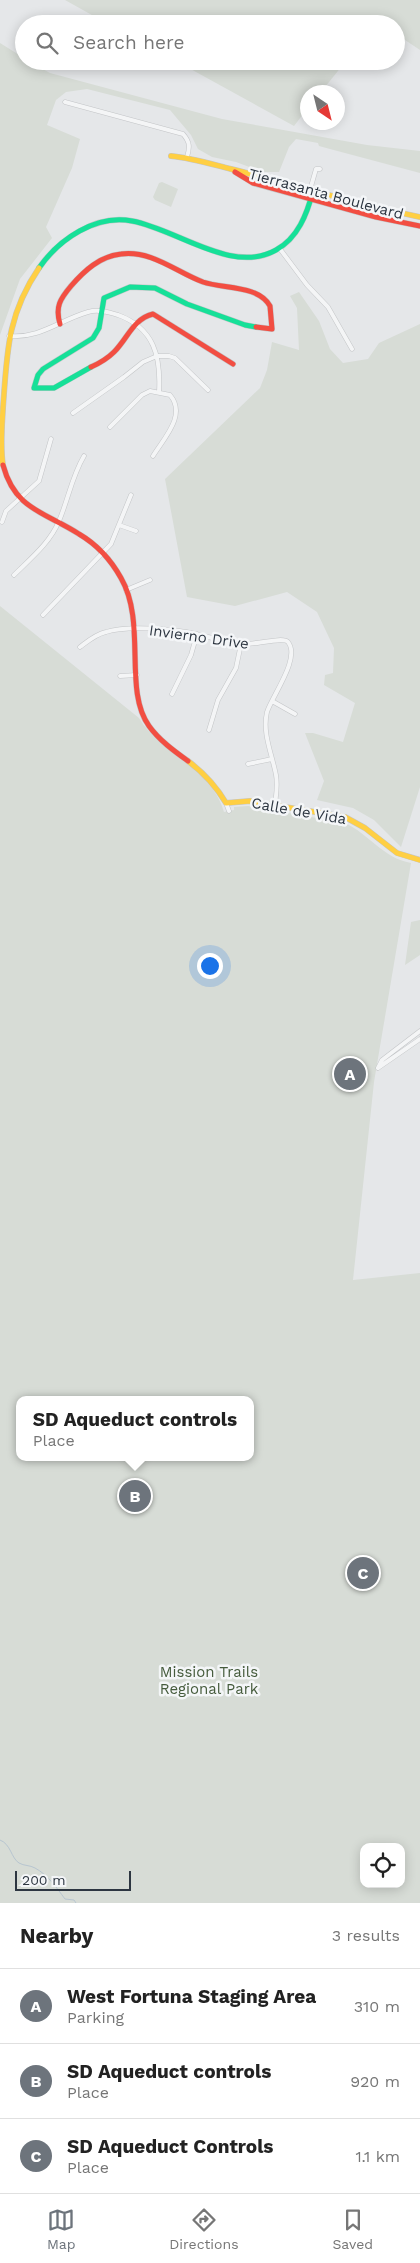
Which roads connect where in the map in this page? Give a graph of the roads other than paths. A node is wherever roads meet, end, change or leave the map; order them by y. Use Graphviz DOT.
graph roads {
  1 [pos="65,102"];
  2 [pos="171,156"];
  3 [pos="187,157"];
  4 [pos="320,168"];
  5 [pos="232,171"];
  6 [pos="311,191"];
  7 [pos="311,198"];
  8 [pos="420,218"];
  9 [pos="420,226"];
  10 [pos="280,249"];
  11 [pos="101,311"];
  12 [pos="60,324"];
  13 [pos="136,324"];
  14 [pos="9,336"];
  15 [pos="352,349"];
  16 [pos="157,356"];
  17 [pos="233,364"];
  18 [pos="208,390"];
  19 [pos="159,392"];
  20 [pos="73,413"];
  21 [pos="110,427"];
  22 [pos="51,439"];
  23 [pos="84,456"];
  24 [pos="154,456"];
  25 [pos="131,496"];
  26 [pos="20,499"];
  27 [pos="2,522"];
  28 [pos="58,523"];
  29 [pos="119,525"];
  30 [pos="136,531"];
  31 [pos="104,553"];
  32 [pos="14,574"];
  33 [pos="150,580"];
  34 [pos="126,590"];
  35 [pos="43,615"];
  36 [pos="134,628"];
  37 [pos="197,634"];
  38 [pos="241,644"];
  39 [pos="80,647"];
  40 [pos="137,675"];
  41 [pos="120,676"];
  42 [pos="172,694"];
  43 [pos="272,701"];
  44 [pos="295,714"];
  45 [pos="208,730"];
  46 [pos="272,759"];
  47 [pos="248,764"];
  48 [pos="226,803"];
  49 [pos="275,805"];
  50 [pos="229,811"];
  51 [pos="420,860"];
  52 [pos="420,1031"];
  53 [pos="420,1039"];
  1 -- 3 [label="street"];
  2 -- 3 [label="street, Tierrasanta Boulevard"];
  3 -- 5 [label="street, Tierrasanta Boulevard"];
  4 -- 6 [label="street"];
  5 -- 6 [label="street, Tierrasanta Boulevard"];
  5 -- 7 [label="street, Tierrasanta Boulevard"];
  6 -- 7 [label="street"];
  6 -- 8 [label="street, Tierrasanta Boulevard"];
  7 -- 9 [label="street, Tierrasanta Boulevard"];
  7 -- 10 [label="street"];
  10 -- 14 [label="street"];
  10 -- 15 [label="street"];
  11 -- 12 [label="street"];
  11 -- 12 [label="street"];
  11 -- 13 [label="street"];
  11 -- 13 [label="street"];
  12 -- 14 [label="street"];
  13 -- 16 [label="street"];
  13 -- 17 [label="street"];
  14 -- 26 [label="street"];
  16 -- 18 [label="street"];
  16 -- 19 [label="street"];
  16 -- 20 [label="street"];
  19 -- 21 [label="street"];
  19 -- 24 [label="street"];
  22 -- 26 [label="street"];
  23 -- 28 [label="street"];
  25 -- 29 [label="street"];
  26 -- 27 [label="street"];
  26 -- 28 [label="street"];
  28 -- 31 [label="street"];
  28 -- 32 [label="street"];
  29 -- 30 [label="street"];
  29 -- 31 [label="street"];
  31 -- 34 [label="street"];
  31 -- 35 [label="street"];
  33 -- 34 [label="street"];
  34 -- 36 [label="street"];
  36 -- 37 [label="street, Invierno Drive"];
  36 -- 39 [label="street, Invierno Drive"];
  36 -- 40 [label="street"];
  37 -- 38 [label="street, Invierno Drive"];
  37 -- 42 [label="street"];
  38 -- 43 [label="street, Invierno Drive"];
  38 -- 45 [label="street"];
  40 -- 41 [label="street"];
  40 -- 48 [label="street"];
  43 -- 44 [label="street"];
  43 -- 46 [label="street"];
  46 -- 47 [label="street"];
  46 -- 49 [label="street"];
  48 -- 49 [label="street, Calle de Vida"];
  48 -- 50 [label="street"];
  49 -- 51 [label="street, Calle de Vida"];
  52 -- 53 [label="street"];
}
